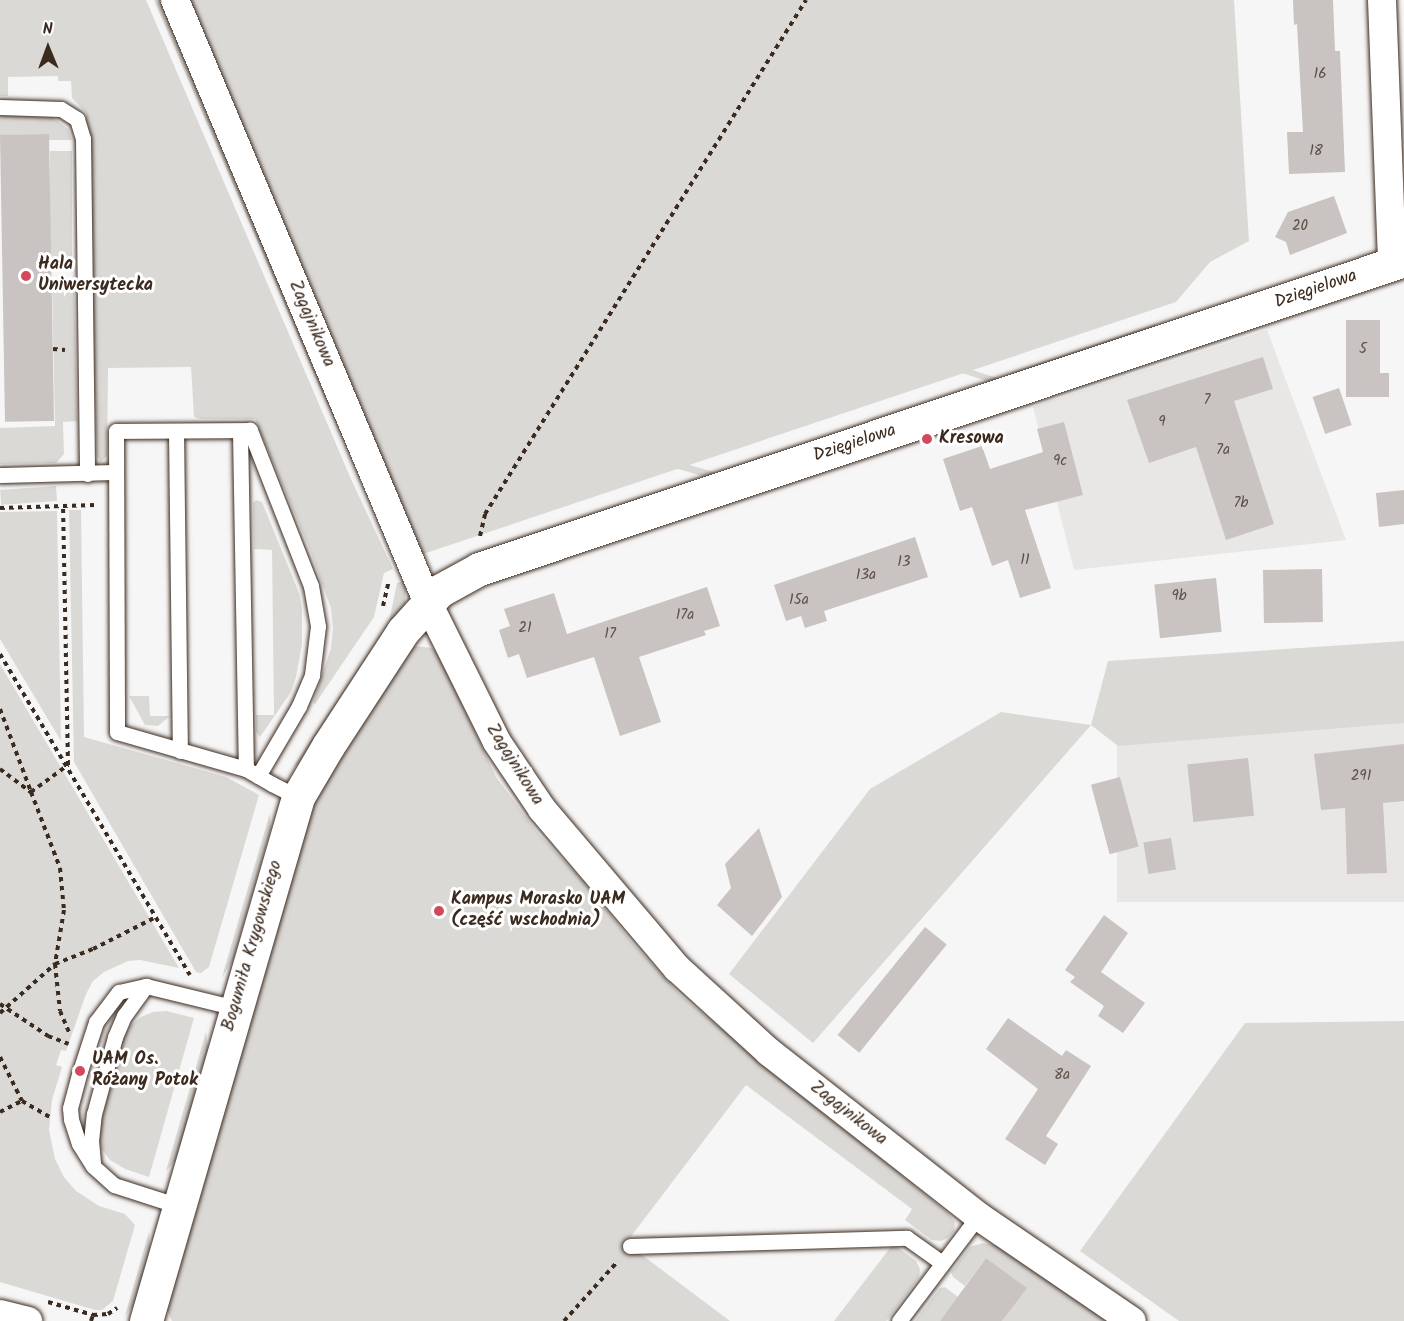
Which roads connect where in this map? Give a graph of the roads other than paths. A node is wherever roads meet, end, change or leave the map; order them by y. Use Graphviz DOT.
graph roads {
  1 [pos="175,0"];
  2 [pos="1382,0"];
  3 [pos="0,107"];
  4 [pos="1398,262"];
  5 [pos="176,431"];
  6 [pos="240,431"];
  7 [pos="116,472"];
  8 [pos="87,474"];
  9 [pos="0,476"];
  10 [pos="427,601"];
  11 [pos="180,751"];
  12 [pos="252,773"];
  13 [pos="298,797"];
  14 [pos="146,986"];
  15 [pos="236,1008"];
  16 [pos="93,1167"];
  17 [pos="179,1206"];
  18 [pos="978,1215"];
  19 [pos="630,1246"];
  20 [pos="942,1263"];
  21 [pos="0,1314"];
  22 [pos="28,1321"];
  23 [pos="146,1321"];
  24 [pos="899,1321"];
  25 [pos="1132,1321"];
  1 -- 10 [label="street, Zagajnikowa"];
  2 -- 4 [label="street, Dzięgielowa"];
  3 -- 8 [label="lane"];
  4 -- 10 [label="street, Dzięgielowa"];
  5 -- 6 [label="lane"];
  5 -- 7 [label="lane"];
  5 -- 11 [label="lane"];
  6 -- 12 [label="lane"];
  6 -- 12 [label="lane"];
  7 -- 8 [label="lane"];
  7 -- 11 [label="lane"];
  8 -- 9 [label="lane"];
  10 -- 13 [label="street, Bogumiła Krygowskiego"];
  10 -- 18 [label="street, Zagajnikowa"];
  11 -- 12 [label="lane"];
  12 -- 13 [label="lane"];
  13 -- 15 [label="street, Bogumiła Krygowskiego"];
  14 -- 15 [label="lane"];
  14 -- 16 [label="lane"];
  14 -- 16 [label="lane"];
  15 -- 17 [label="street, Bogumiła Krygowskiego"];
  16 -- 17 [label="lane"];
  17 -- 23 [label="street, Bogumiła Krygowskiego"];
  18 -- 20 [label="lane"];
  18 -- 25 [label="street, Zagajnikowa"];
  19 -- 20 [label="lane"];
  20 -- 24 [label="lane"];
  21 -- 22 [label="street"];
}
